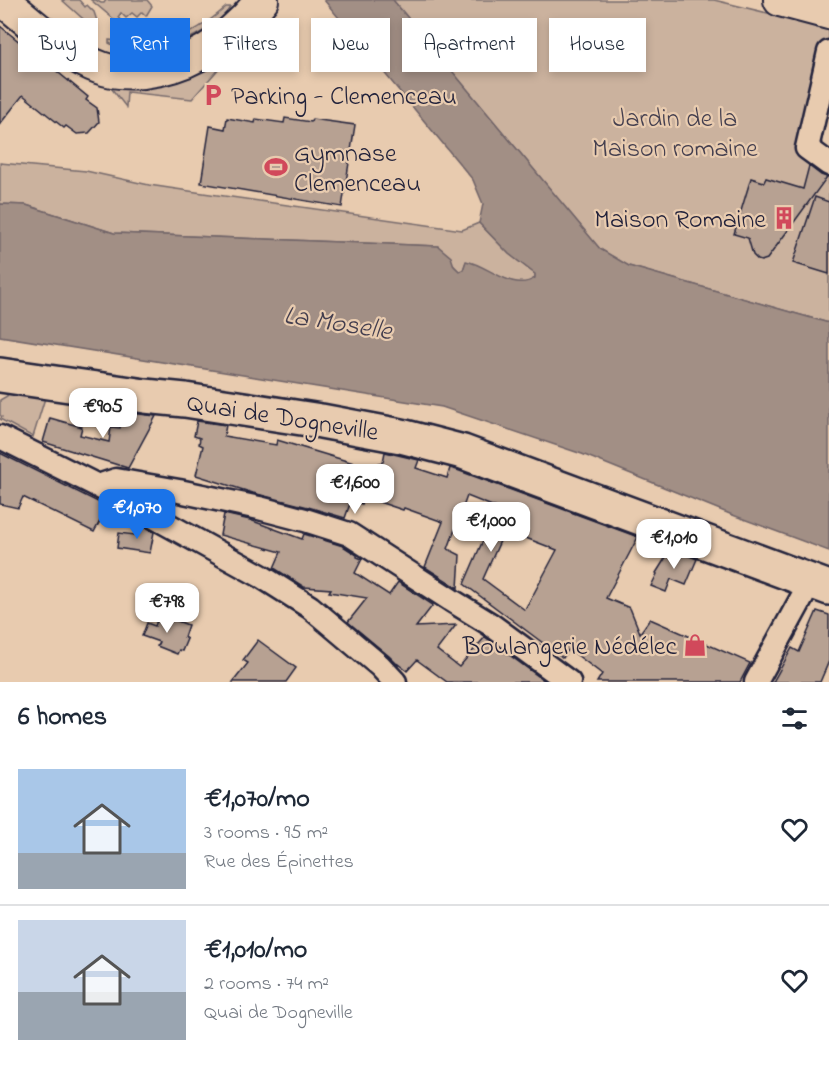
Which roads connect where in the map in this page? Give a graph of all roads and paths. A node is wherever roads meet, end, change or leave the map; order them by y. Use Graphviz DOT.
graph roads {
  1 [pos="3,0"];
  2 [pos="32,0"];
  3 [pos="255,0"];
  4 [pos="262,0"];
  5 [pos="780,0"];
  6 [pos="829,13"];
  7 [pos="829,52"];
  8 [pos="829,164"];
  9 [pos="0,375"];
  10 [pos="0,437"];
  11 [pos="98,486"];
  12 [pos="820,585"];
  13 [pos="395,682"];
  14 [pos="569,682"];
  15 [pos="756,682"];
  1 -- 4 [label="main road"];
  2 -- 3 [label="main road"];
  5 -- 6 [label="main road"];
  7 -- 8 [label="street"];
  9 -- 12 [label="main road, Quai de Dogneville"];
  10 -- 11 [label="street"];
  11 -- 13 [label="street"];
  11 -- 14 [label="street"];
  12 -- 15 [label="street"];
}
